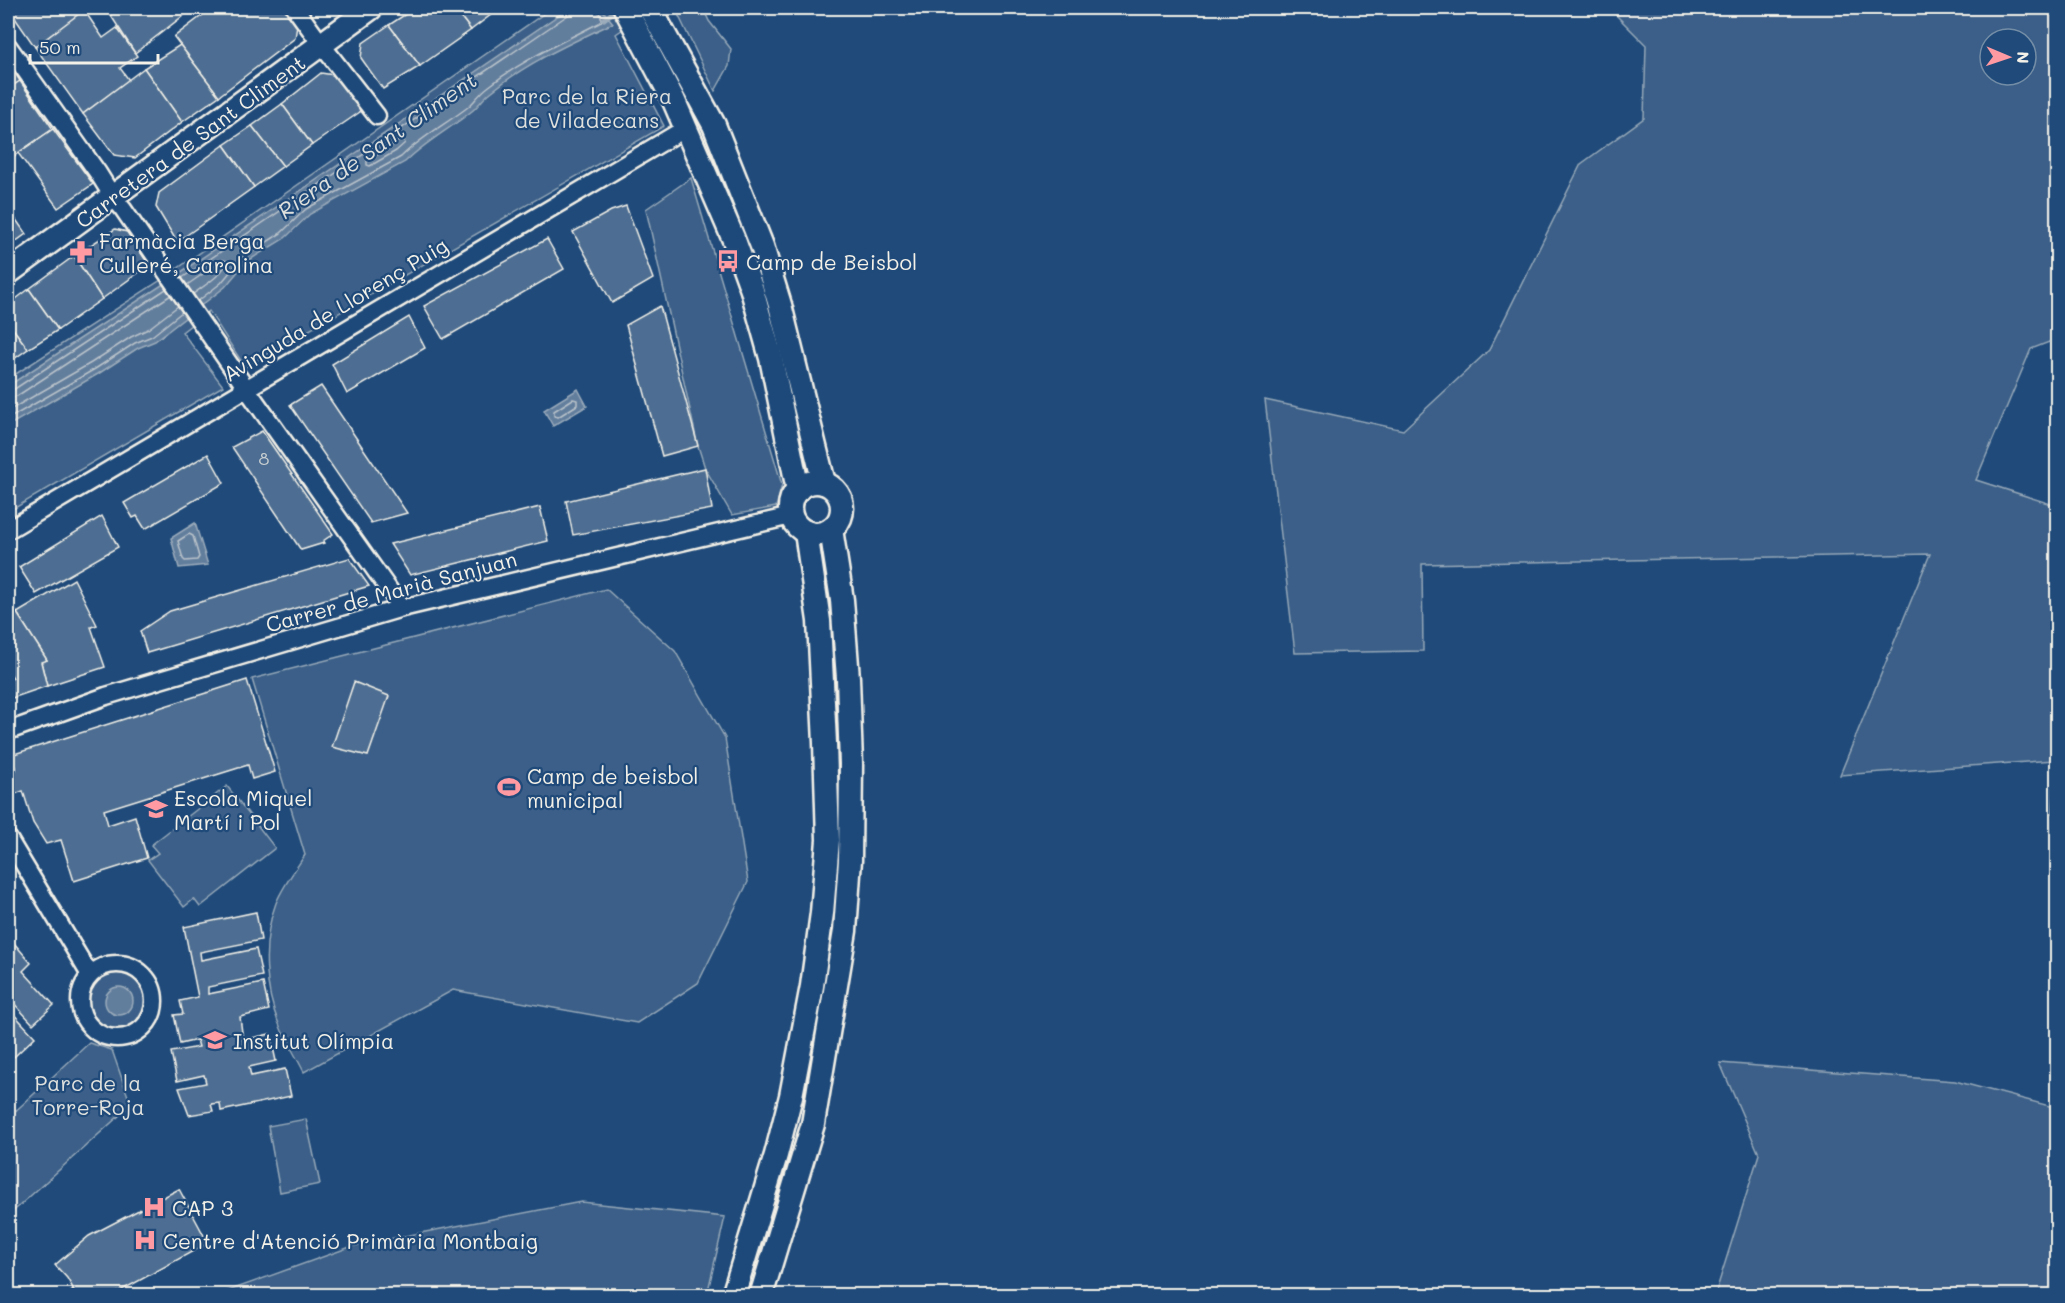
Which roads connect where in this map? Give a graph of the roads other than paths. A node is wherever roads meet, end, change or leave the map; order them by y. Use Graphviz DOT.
graph roads {
  1 [pos="295,8"];
  2 [pos="371,8"];
  3 [pos="636,11"];
  4 [pos="321,45"];
  5 [pos="8,46"];
  6 [pos="377,116"];
  7 [pos="686,128"];
  8 [pos="112,197"];
  9 [pos="8,273"];
  10 [pos="246,388"];
  11 [pos="824,483"];
  12 [pos="798,490"];
  13 [pos="799,524"];
  14 [pos="831,529"];
  15 [pos="8,530"];
  16 [pos="402,608"];
  17 [pos="8,730"];
  18 [pos="8,838"];
  19 [pos="90,975"];
  20 [pos="733,1296"];
  21 [pos="761,1296"];
  1 -- 4 [label="street"];
  2 -- 4 [label="street, Carretera de Sant Climent"];
  3 -- 7 [label="street"];
  3 -- 11 [label="street"];
  4 -- 6 [label="street"];
  4 -- 8 [label="street, Carretera de Sant Climent"];
  5 -- 8 [label="street"];
  7 -- 10 [label="street, Avinguda de Llorenç Puig"];
  7 -- 12 [label="street"];
  8 -- 9 [label="street, Carretera de Sant Climent"];
  8 -- 10 [label="street"];
  10 -- 15 [label="street, Avinguda de Llorenç Puig"];
  10 -- 16 [label="street"];
  11 -- 12 [label="street"];
  11 -- 14 [label="street"];
  12 -- 13 [label="street"];
  13 -- 14 [label="street"];
  13 -- 16 [label="street, Carrer de Marià Sanjuan"];
  13 -- 20 [label="street"];
  14 -- 21 [label="street"];
  16 -- 17 [label="street, Carrer de Marià Sanjuan"];
  18 -- 19 [label="street"];
  19 -- 19 [label="street"];
}
